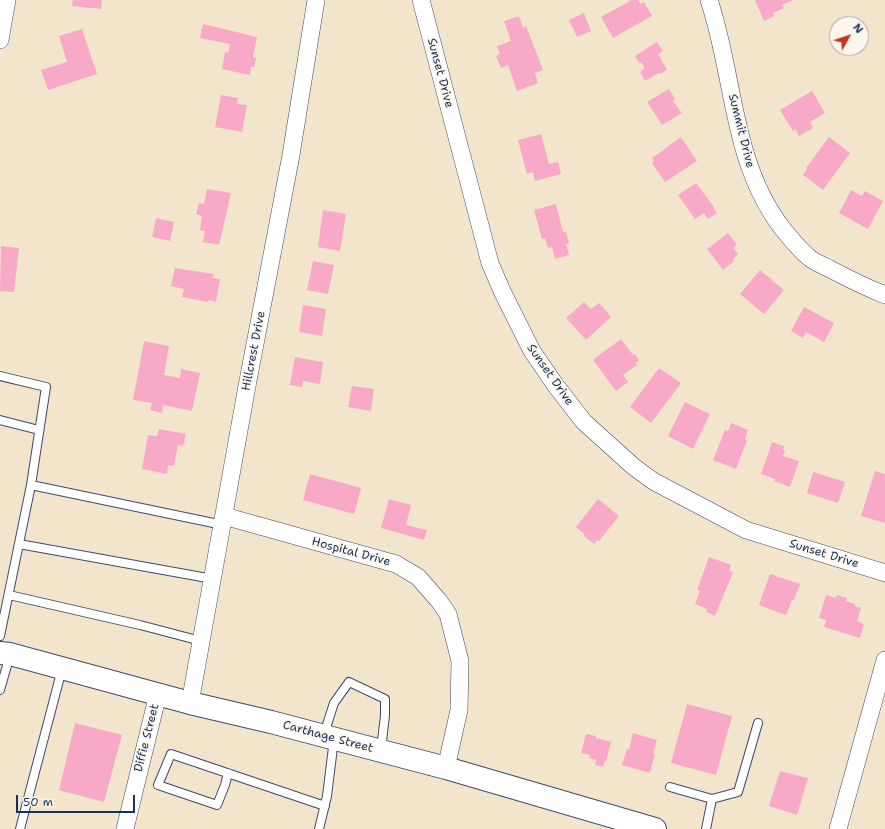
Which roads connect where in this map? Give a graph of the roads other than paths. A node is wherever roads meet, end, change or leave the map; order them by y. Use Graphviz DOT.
graph roads {
  1 [pos="7,0"];
  2 [pos="316,0"];
  3 [pos="421,0"];
  4 [pos="709,0"];
  5 [pos="0,40"];
  6 [pos="885,294"];
  7 [pos="0,376"];
  8 [pos="0,420"];
  9 [pos="39,430"];
  10 [pos="31,485"];
  11 [pos="223,521"];
  12 [pos="19,544"];
  13 [pos="885,573"];
  14 [pos="213,579"];
  15 [pos="9,595"];
  16 [pos="202,642"];
  17 [pos="3,648"];
  18 [pos="885,660"];
  19 [pos="62,668"];
  20 [pos="0,690"];
  21 [pos="158,694"];
  22 [pos="190,703"];
  23 [pos="758,723"];
  24 [pos="329,737"];
  25 [pos="381,751"];
  26 [pos="446,768"];
  27 [pos="228,773"];
  28 [pos="670,787"];
  29 [pos="712,799"];
  30 [pos="325,806"];
  31 [pos="20,829"];
  32 [pos="124,829"];
  33 [pos="319,829"];
  34 [pos="655,829"];
  35 [pos="706,829"];
  36 [pos="838,829"];
  1 -- 5 [label="street"];
  2 -- 11 [label="street, Hillcrest Drive"];
  3 -- 13 [label="street, Sunset Drive"];
  4 -- 6 [label="street, Summit Drive"];
  7 -- 9 [label="lane"];
  8 -- 9 [label="lane"];
  9 -- 10 [label="lane"];
  10 -- 11 [label="lane"];
  10 -- 12 [label="lane"];
  11 -- 14 [label="street, Hillcrest Drive"];
  11 -- 26 [label="street, Hospital Drive"];
  12 -- 14 [label="lane"];
  12 -- 15 [label="lane"];
  14 -- 16 [label="street, Hillcrest Drive"];
  15 -- 16 [label="lane"];
  15 -- 17 [label="lane"];
  16 -- 22 [label="street, Hillcrest Drive"];
  17 -- 19 [label="main road, Carthage Street"];
  17 -- 20 [label="lane"];
  18 -- 36 [label="street"];
  19 -- 21 [label="main road, Carthage Street"];
  19 -- 31 [label="lane"];
  21 -- 22 [label="main road, Carthage Street"];
  21 -- 32 [label="street, Diffie Street"];
  22 -- 24 [label="main road, Carthage Street"];
  23 -- 29 [label="lane"];
  24 -- 25 [label="main road, Carthage Street"];
  24 -- 25 [label="lane"];
  24 -- 30 [label="lane"];
  25 -- 26 [label="main road, Carthage Street"];
  26 -- 34 [label="main road, Carthage Street"];
  27 -- 27 [label="lane"];
  27 -- 30 [label="lane"];
  28 -- 29 [label="lane"];
  29 -- 35 [label="lane"];
  30 -- 33 [label="lane"];
}
